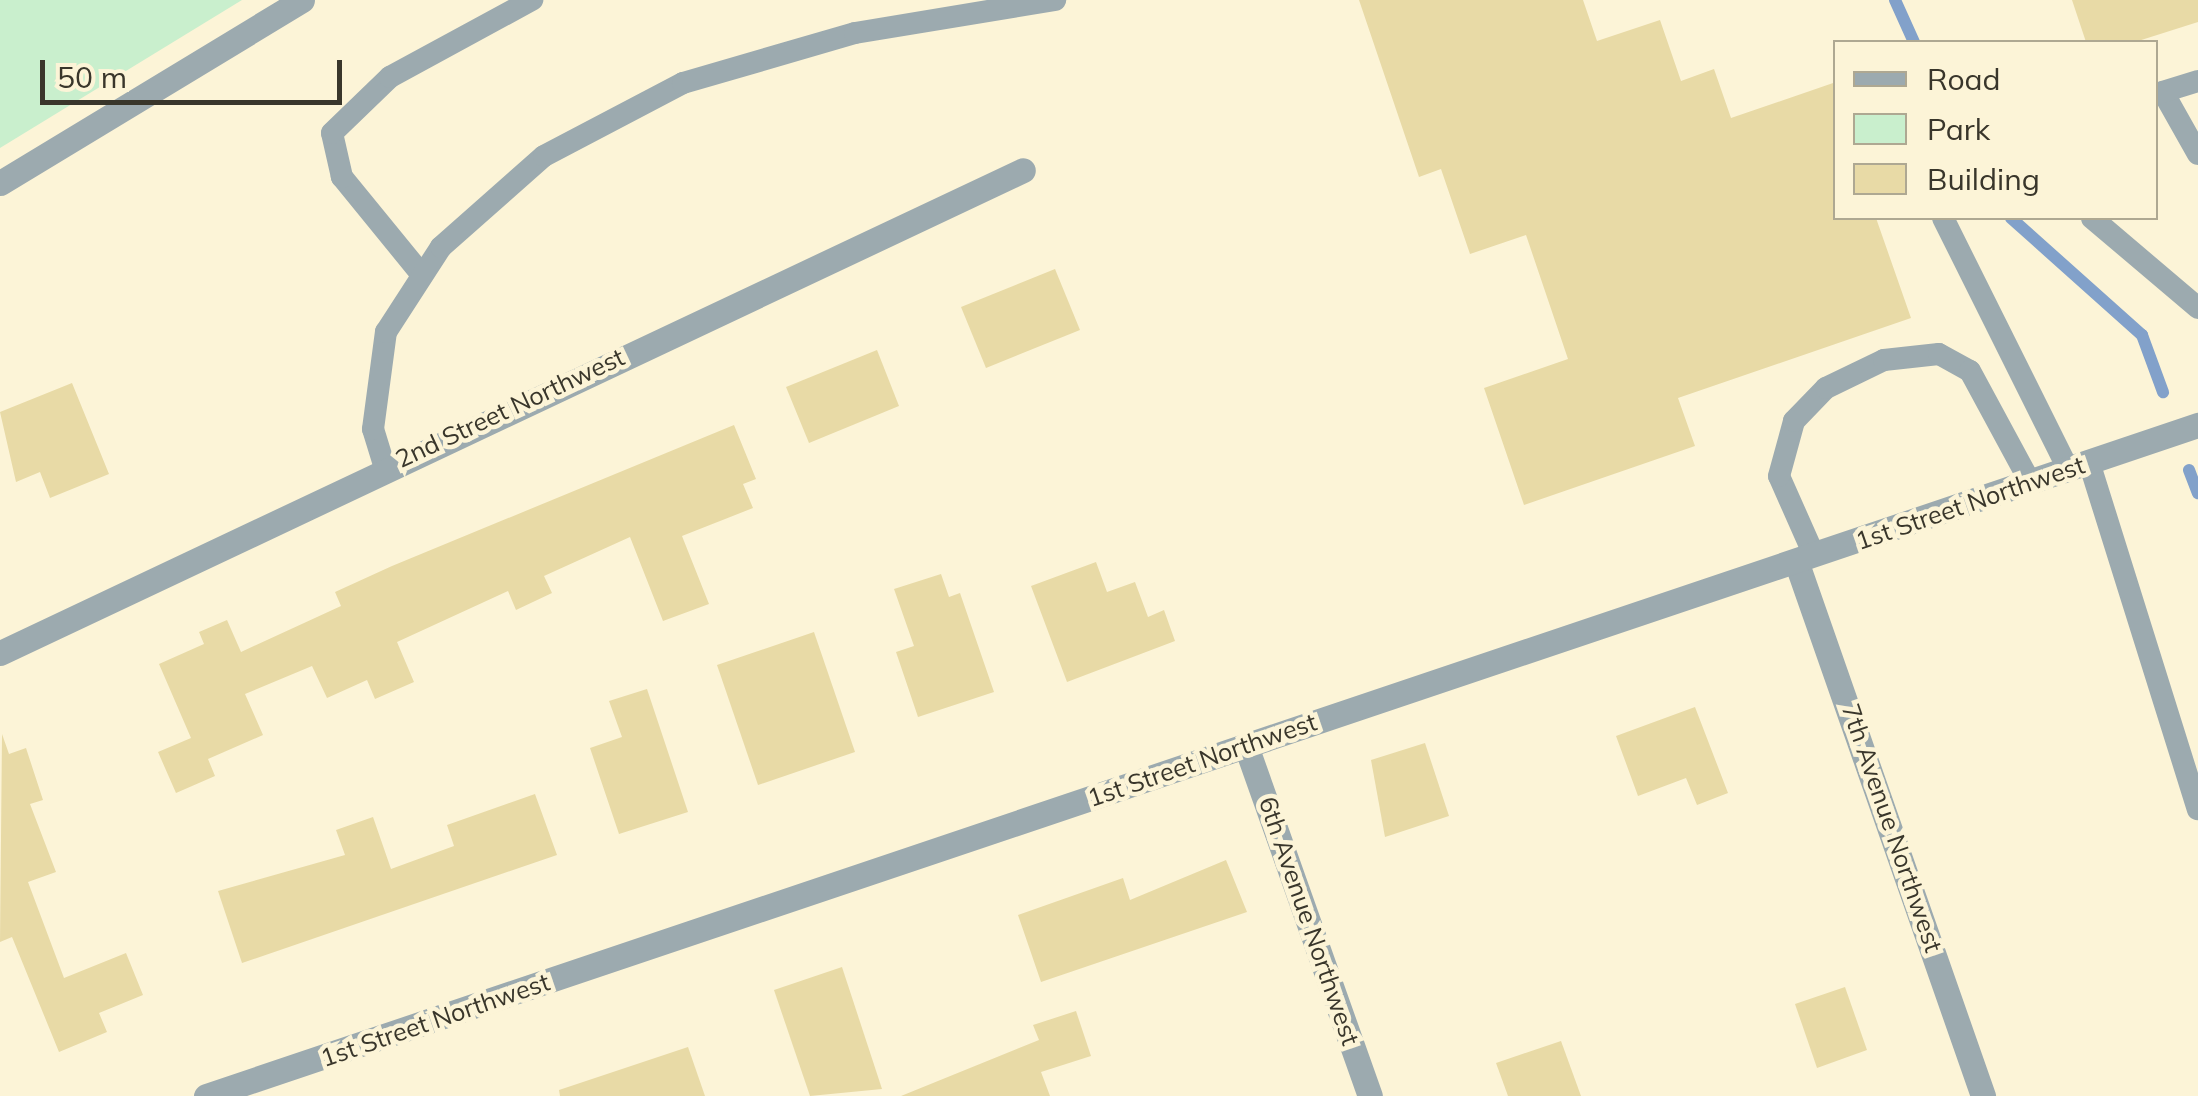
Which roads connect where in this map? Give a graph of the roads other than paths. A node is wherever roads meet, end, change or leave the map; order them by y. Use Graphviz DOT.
graph roads {
  1 [pos="302,0"];
  2 [pos="532,0"];
  3 [pos="1055,0"];
  4 [pos="2198,80"];
  5 [pos="2159,93"];
  6 [pos="2198,154"];
  7 [pos="1023,170"];
  8 [pos="0,183"];
  9 [pos="1945,220"];
  10 [pos="2094,220"];
  11 [pos="422,276"];
  12 [pos="2198,308"];
  13 [pos="2198,425"];
  14 [pos="2079,466"];
  15 [pos="385,468"];
  16 [pos="2030,482"];
  17 [pos="1805,558"];
  18 [pos="0,653"];
  19 [pos="1246,746"];
  20 [pos="2198,809"];
  21 [pos="206,1096"];
  22 [pos="1370,1096"];
  23 [pos="1983,1096"];
  1 -- 8 [label="street"];
  2 -- 11 [label="lane"];
  3 -- 11 [label="lane"];
  4 -- 5 [label="lane"];
  5 -- 6 [label="lane"];
  7 -- 15 [label="street, 2nd Street Northwest"];
  9 -- 14 [label="lane"];
  10 -- 12 [label="lane"];
  11 -- 15 [label="lane"];
  13 -- 14 [label="street, 1st Street Northwest"];
  14 -- 16 [label="street, 1st Street Northwest"];
  14 -- 20 [label="lane"];
  15 -- 18 [label="street, 2nd Street Northwest"];
  16 -- 17 [label="street, 1st Street Northwest"];
  16 -- 17 [label="lane"];
  17 -- 19 [label="street, 1st Street Northwest"];
  17 -- 23 [label="street, 7th Avenue Northwest"];
  19 -- 21 [label="street, 1st Street Northwest"];
  19 -- 22 [label="street, 6th Avenue Northwest"];
}
